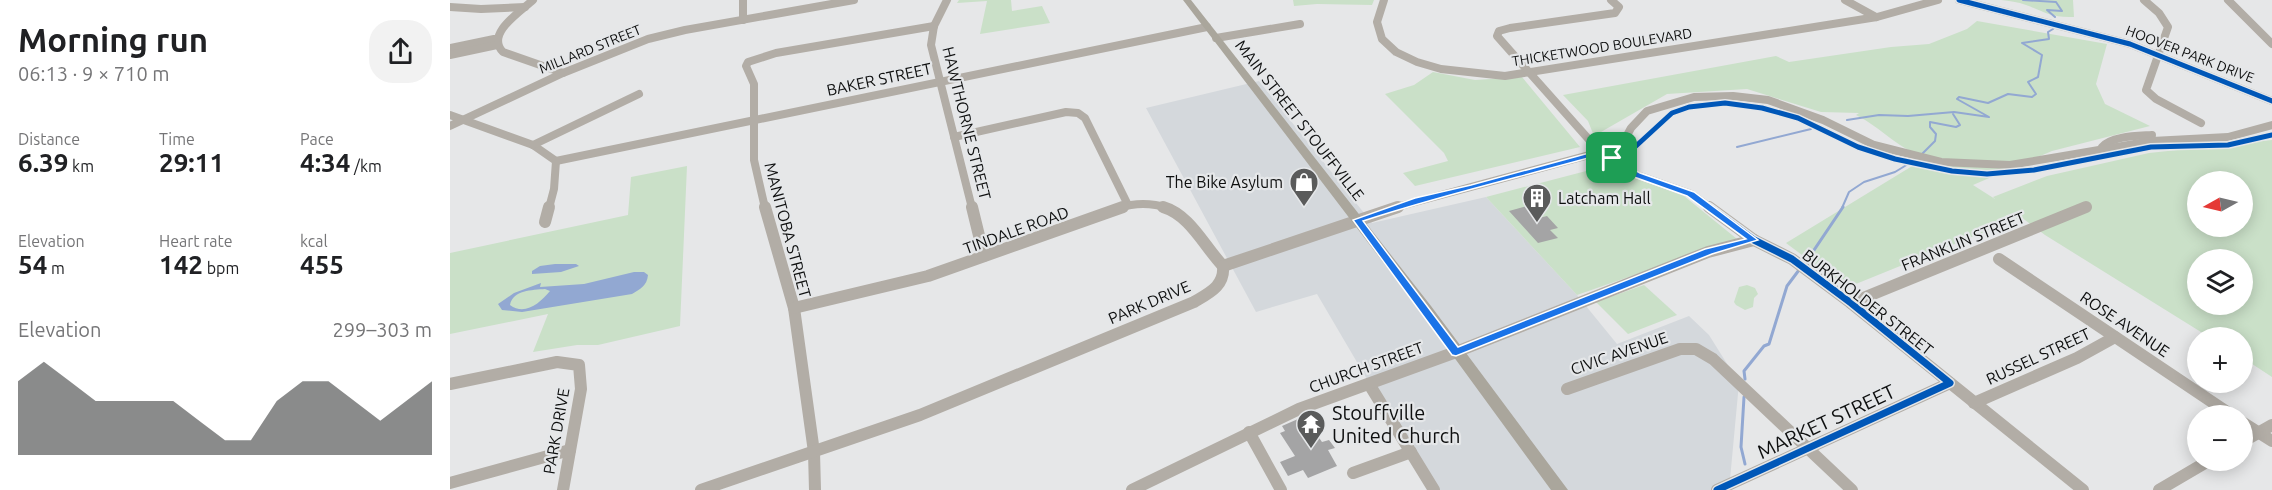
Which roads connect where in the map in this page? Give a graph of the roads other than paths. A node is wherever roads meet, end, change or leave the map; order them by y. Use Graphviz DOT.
graph roads {
  1 [pos="532,0"];
  2 [pos="742,0"];
  3 [pos="854,0"];
  4 [pos="947,0"];
  5 [pos="1189,0"];
  6 [pos="1384,0"];
  7 [pos="1611,0"];
  8 [pos="1845,0"];
  9 [pos="1938,0"];
  10 [pos="1959,0"];
  11 [pos="2144,0"];
  12 [pos="2228,0"];
  13 [pos="450,7"];
  14 [pos="525,7"];
  15 [pos="1876,17"];
  16 [pos="743,20"];
  17 [pos="1300,24"];
  18 [pos="934,26"];
  19 [pos="1207,27"];
  20 [pos="1216,38"];
  21 [pos="497,42"];
  22 [pos="2272,45"];
  23 [pos="450,48"];
  24 [pos="2159,54"];
  25 [pos="450,55"];
  26 [pos="563,73"];
  27 [pos="1530,74"];
  28 [pos="940,82"];
  29 [pos="639,94"];
  30 [pos="2272,101"];
  31 [pos="450,115"];
  32 [pos="463,119"];
  33 [pos="754,120"];
  34 [pos="2201,123"];
  35 [pos="2272,125"];
  36 [pos="450,126"];
  37 [pos="954,137"];
  38 [pos="533,145"];
  39 [pos="1600,152"];
  40 [pos="556,161"];
  41 [pos="1128,205"];
  42 [pos="2086,207"];
  43 [pos="1358,220"];
  44 [pos="545,222"];
  45 [pos="1754,240"];
  46 [pos="984,256"];
  47 [pos="1999,259"];
  48 [pos="1223,266"];
  49 [pos="1851,303"];
  50 [pos="794,308"];
  51 [pos="2115,337"];
  52 [pos="1456,352"];
  53 [pos="1950,383"];
  54 [pos="450,384"];
  55 [pos="1370,384"];
  56 [pos="1567,389"];
  57 [pos="1974,403"];
  58 [pos="2217,405"];
  59 [pos="2272,425"];
  60 [pos="2253,429"];
  61 [pos="1249,432"];
  62 [pos="2259,433"];
  63 [pos="2253,436"];
  64 [pos="2272,441"];
  65 [pos="1807,448"];
  66 [pos="570,450"];
  67 [pos="814,452"];
  68 [pos="1412,452"];
  69 [pos="2191,471"];
  70 [pos="1353,472"];
  71 [pos="450,483"];
  72 [pos="563,490"];
  73 [pos="701,490"];
  74 [pos="815,490"];
  75 [pos="1132,490"];
  76 [pos="1281,490"];
  77 [pos="1434,490"];
  78 [pos="1560,490"];
  79 [pos="1717,490"];
  80 [pos="1852,490"];
  81 [pos="2083,490"];
  82 [pos="2158,490"];
  1 -- 14 [label="street"];
  2 -- 16 [label="street"];
  3 -- 16 [label="street, MILLARD STREET"];
  4 -- 18 [label="street, HAWTHORNE STREET"];
  5 -- 19 [label="main road, MAIN STREET STOUFFVILLE"];
  6 -- 27 [label="street, THICKETWOOD BOULEVARD"];
  7 -- 27 [label="street"];
  8 -- 15 [label="street"];
  9 -- 15 [label="street, THICKETWOOD BOULEVARD"];
  10 -- 24 [label="street, HOOVER PARK DRIVE"];
  11 -- 24 [label="street"];
  12 -- 22 [label="street"];
  13 -- 14 [label="street"];
  14 -- 21 [label="street"];
  15 -- 27 [label="street, THICKETWOOD BOULEVARD"];
  16 -- 26 [label="street, MILLARD STREET"];
  17 -- 20 [label="street"];
  18 -- 28 [label="street, HAWTHORNE STREET"];
  18 -- 33 [label="street, MANITOBA STREET"];
  19 -- 20 [label="main road, MAIN STREET STOUFFVILLE"];
  19 -- 28 [label="street, BAKER STREET"];
  20 -- 43 [label="main road, MAIN STREET STOUFFVILLE"];
  21 -- 23 [label="street"];
  21 -- 25 [label="street"];
  21 -- 26 [label="street"];
  24 -- 30 [label="street, HOOVER PARK DRIVE"];
  24 -- 34 [label="street"];
  26 -- 32 [label="street, MILLARD STREET"];
  27 -- 39 [label="street"];
  28 -- 33 [label="street, BAKER STREET"];
  28 -- 37 [label="street, HAWTHORNE STREET"];
  29 -- 38 [label="street"];
  31 -- 32 [label="street"];
  32 -- 36 [label="street, MILLARD STREET"];
  32 -- 38 [label="street"];
  33 -- 40 [label="street, BAKER STREET"];
  33 -- 50 [label="street, MANITOBA STREET"];
  35 -- 39 [label="street"];
  37 -- 41 [label="street"];
  37 -- 46 [label="street, HAWTHORNE STREET"];
  38 -- 40 [label="street"];
  39 -- 43 [label="street"];
  39 -- 45 [label="street, BURKHOLDER STREET"];
  40 -- 44 [label="street"];
  41 -- 46 [label="street, TINDALE ROAD"];
  41 -- 48 [label="street, TINDALE ROAD"];
  42 -- 49 [label="street, FRANKLIN STREET"];
  43 -- 48 [label="street"];
  43 -- 52 [label="main road, MAIN STREET STOUFFVILLE"];
  45 -- 49 [label="street, BURKHOLDER STREET"];
  45 -- 52 [label="street, CHURCH STREET"];
  46 -- 50 [label="street, TINDALE ROAD"];
  47 -- 51 [label="street, ROSE AVENUE"];
  48 -- 67 [label="street, PARK DRIVE"];
  49 -- 53 [label="street, BURKHOLDER STREET"];
  50 -- 67 [label="street, MANITOBA STREET"];
  51 -- 57 [label="street, RUSSEL STREET"];
  51 -- 58 [label="street, ROSE AVENUE"];
  52 -- 55 [label="street, CHURCH STREET"];
  52 -- 78 [label="main road, MAIN STREET STOUFFVILLE"];
  53 -- 57 [label="street, BURKHOLDER STREET"];
  53 -- 65 [label="street, MARKET STREET"];
  54 -- 66 [label="street, PARK DRIVE"];
  55 -- 61 [label="street, CHURCH STREET"];
  55 -- 68 [label="street"];
  56 -- 65 [label="street, CIVIC AVENUE"];
  57 -- 81 [label="street, BURKHOLDER STREET"];
  59 -- 62 [label="street"];
  60 -- 62 [label="street"];
  61 -- 75 [label="street, CHURCH STREET"];
  61 -- 76 [label="street"];
  62 -- 63 [label="street"];
  62 -- 64 [label="street"];
  65 -- 79 [label="street, MARKET STREET"];
  65 -- 80 [label="street, CIVIC AVENUE"];
  66 -- 71 [label="street"];
  66 -- 72 [label="street, PARK DRIVE"];
  67 -- 73 [label="street, PARK DRIVE"];
  67 -- 74 [label="street, MANITOBA STREET"];
  68 -- 70 [label="street"];
  68 -- 77 [label="street"];
  69 -- 82 [label="street"];
}
